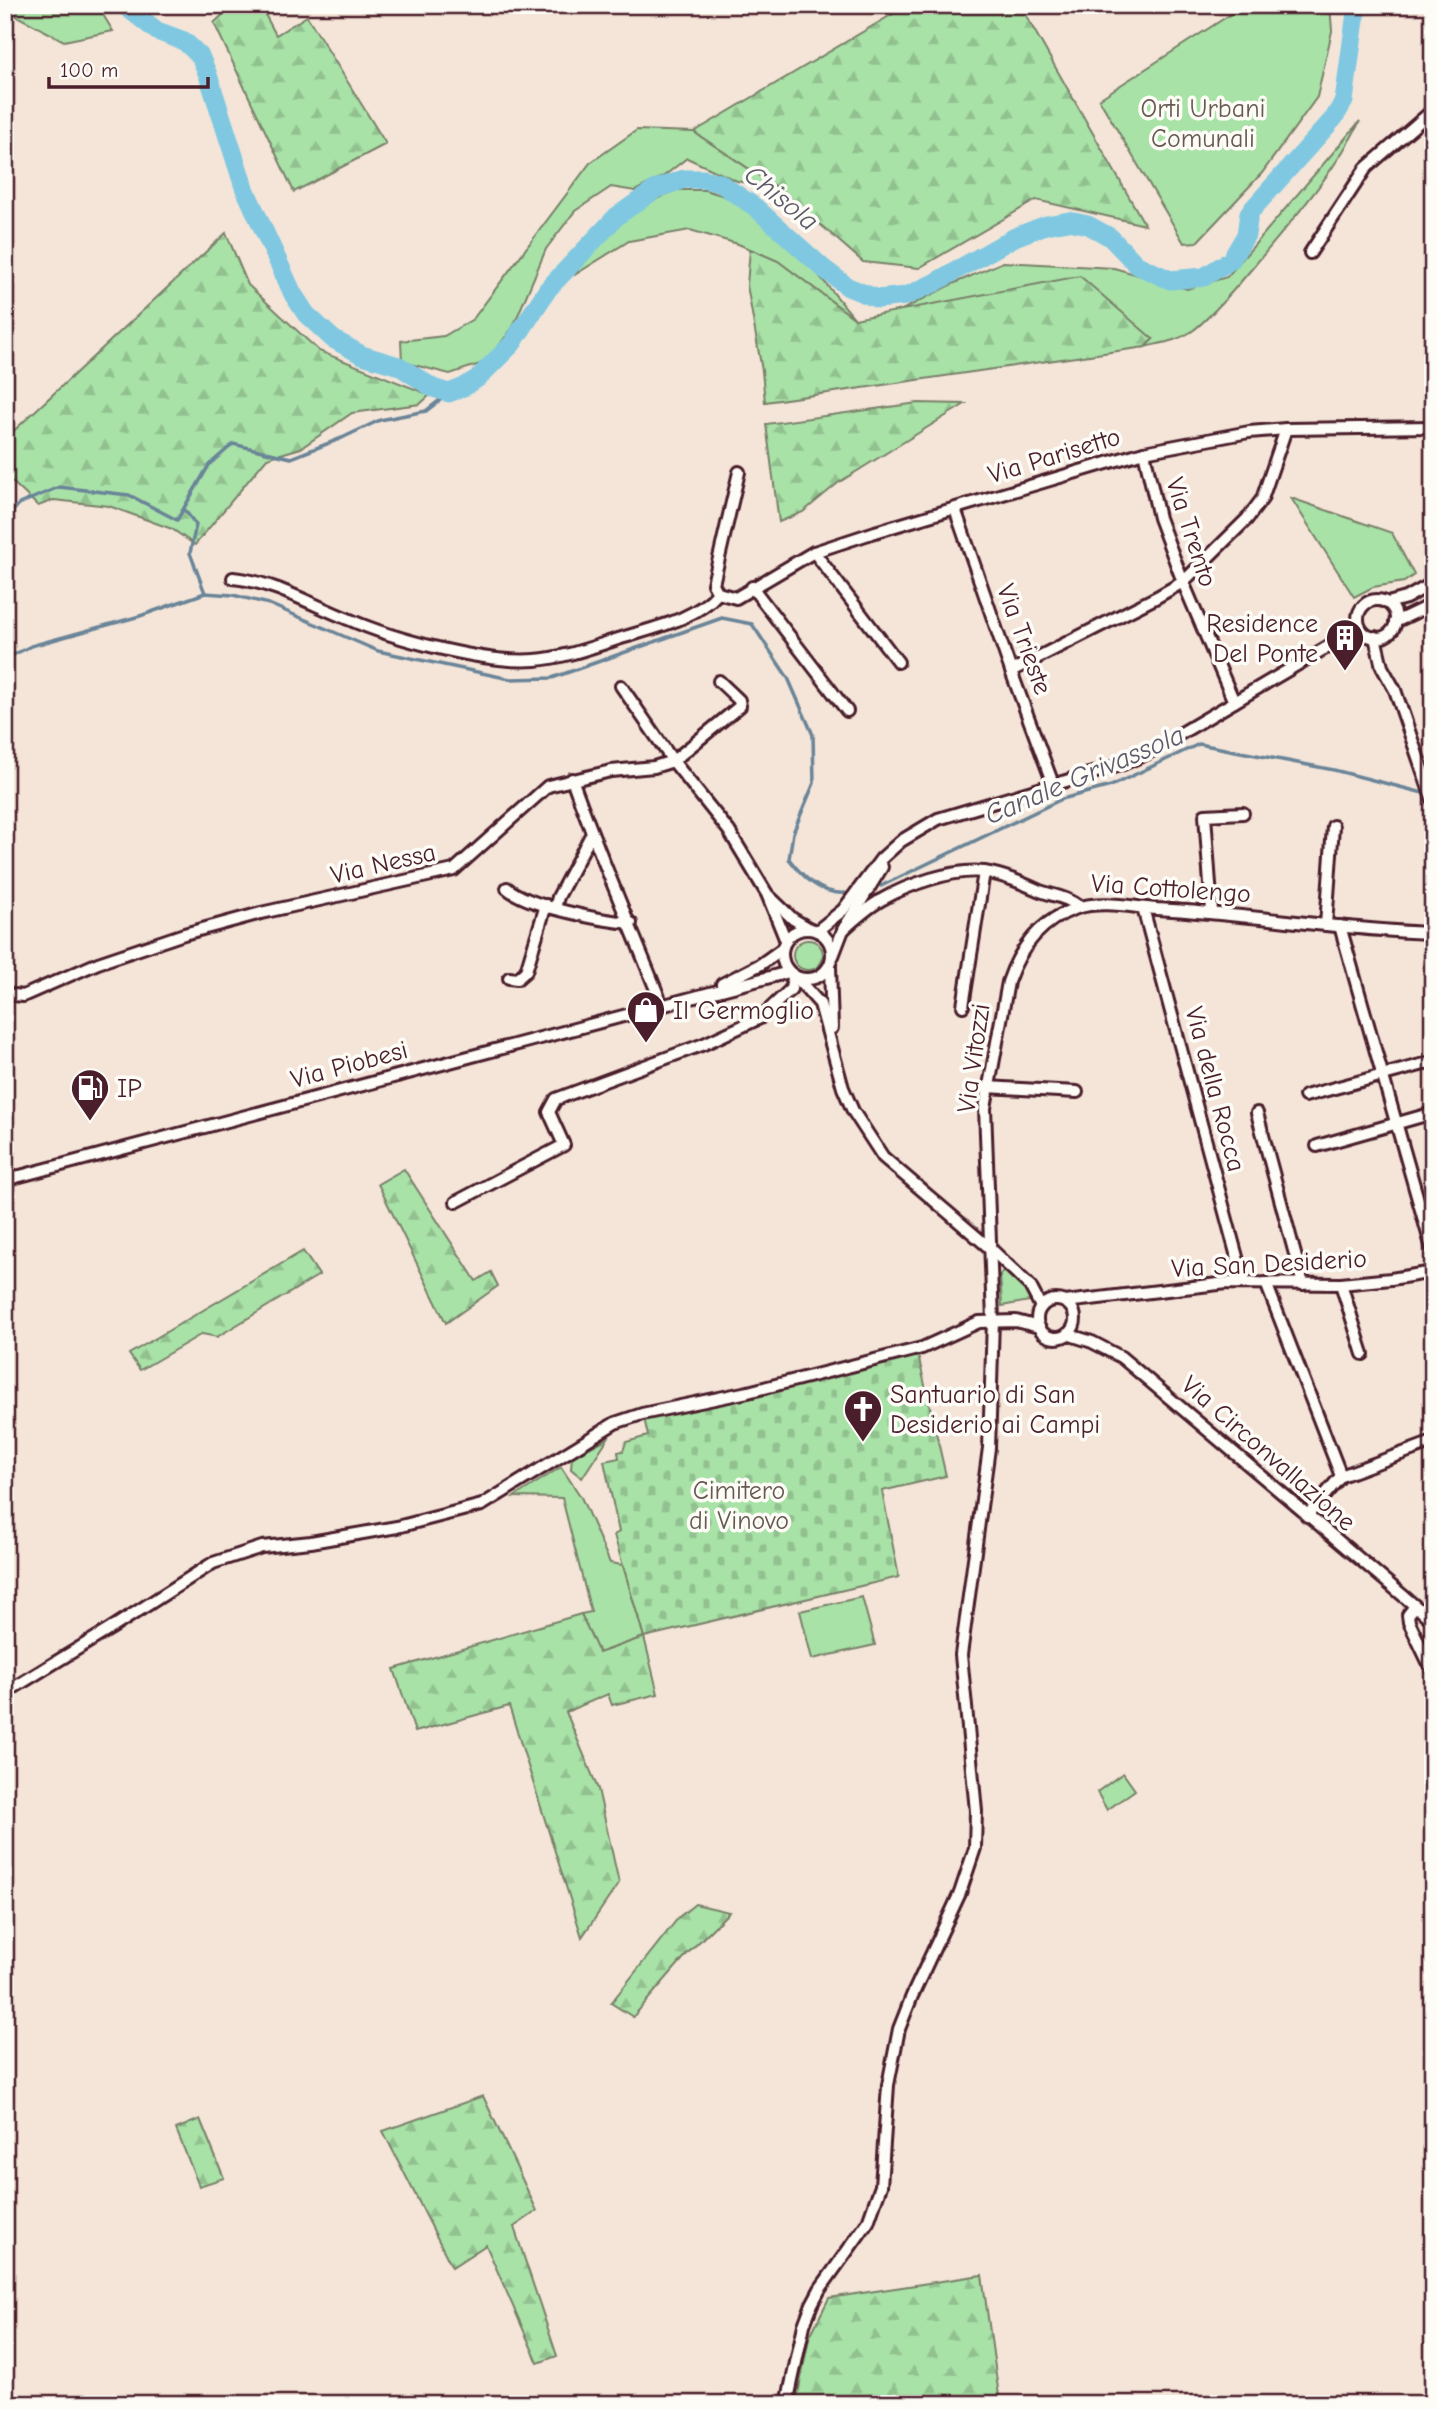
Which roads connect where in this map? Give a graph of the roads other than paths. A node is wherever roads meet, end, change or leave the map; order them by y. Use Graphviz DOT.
graph roads {
  1 [pos="1433,110"];
  2 [pos="1310,253"];
  3 [pos="1433,427"];
  4 [pos="1286,429"];
  5 [pos="1144,452"];
  6 [pos="739,472"];
  7 [pos="956,509"];
  8 [pos="814,552"];
  9 [pos="233,578"];
  10 [pos="1183,582"];
  11 [pos="1433,583"];
  12 [pos="751,587"];
  13 [pos="716,588"];
  14 [pos="1406,598"];
  15 [pos="1388,603"];
  16 [pos="1433,604"];
  17 [pos="1395,618"];
  18 [pos="1358,621"];
  19 [pos="1363,632"];
  20 [pos="1351,633"];
  21 [pos="1387,635"];
  22 [pos="1375,638"];
  23 [pos="1381,655"];
  24 [pos="898,662"];
  25 [pos="1011,671"];
  26 [pos="719,681"];
  27 [pos="621,685"];
  28 [pos="1234,702"];
  29 [pos="847,711"];
  30 [pos="673,761"];
  31 [pos="572,779"];
  32 [pos="1053,784"];
  33 [pos="1431,797"];
  34 [pos="1243,813"];
  35 [pos="1333,826"];
  36 [pos="592,833"];
  37 [pos="901,841"];
  38 [pos="984,872"];
  39 [pos="507,888"];
  40 [pos="767,894"];
  41 [pos="550,907"];
  42 [pos="1080,907"];
  43 [pos="1143,908"];
  44 [pos="1212,912"];
  45 [pos="631,923"];
  46 [pos="1326,925"];
  47 [pos="1340,926"];
  48 [pos="813,930"];
  49 [pos="843,930"];
  50 [pos="1433,933"];
  51 [pos="784,945"];
  52 [pos="831,961"];
  53 [pos="792,974"];
  54 [pos="509,978"];
  55 [pos="705,993"];
  56 [pos="5,994"];
  57 [pos="662,1004"];
  58 [pos="963,1006"];
  59 [pos="831,1041"];
  60 [pos="1428,1063"];
  61 [pos="1382,1075"];
  62 [pos="987,1087"];
  63 [pos="1077,1092"];
  64 [pos="1305,1096"];
  65 [pos="1257,1113"];
  66 [pos="1433,1113"];
  67 [pos="1396,1124"];
  68 [pos="1317,1146"];
  69 [pos="5,1180"];
  70 [pos="456,1202"];
  71 [pos="992,1250"];
  72 [pos="1433,1252"];
  73 [pos="1433,1272"];
  74 [pos="1244,1283"];
  75 [pos="1266,1283"];
  76 [pos="1304,1284"];
  77 [pos="1341,1284"];
  78 [pos="1043,1306"];
  79 [pos="1069,1306"];
  80 [pos="993,1320"];
  81 [pos="1016,1321"];
  82 [pos="1039,1327"];
  83 [pos="1071,1329"];
  84 [pos="1363,1354"];
  85 [pos="1433,1442"];
  86 [pos="1341,1476"];
  87 [pos="1307,1516"];
  88 [pos="1415,1606"];
  89 [pos="1433,1621"];
  90 [pos="1433,1672"];
  91 [pos="5,1693"];
  92 [pos="787,2404"];
  1 -- 2 [label="street"];
  3 -- 4 [label="street, Via Parisetto"];
  4 -- 5 [label="street, Via Parisetto"];
  4 -- 10 [label="street"];
  5 -- 7 [label="street, Via Parisetto"];
  5 -- 10 [label="street, Via Trento"];
  6 -- 13 [label="street"];
  7 -- 8 [label="street, Via Parisetto"];
  7 -- 25 [label="street, Via Trieste"];
  8 -- 12 [label="street, Via Parisetto"];
  8 -- 24 [label="street"];
  9 -- 13 [label="street"];
  10 -- 25 [label="street"];
  10 -- 28 [label="street, Via Trento"];
  11 -- 14 [label="street"];
  12 -- 13 [label="street, Via Parisetto"];
  12 -- 29 [label="street"];
  14 -- 15 [label="street"];
  14 -- 17 [label="street"];
  15 -- 17 [label="street"];
  15 -- 18 [label="street"];
  16 -- 17 [label="street"];
  17 -- 21 [label="street"];
  18 -- 19 [label="street"];
  18 -- 20 [label="street"];
  19 -- 20 [label="street"];
  19 -- 22 [label="street"];
  20 -- 28 [label="street"];
  21 -- 22 [label="street"];
  21 -- 23 [label="street"];
  22 -- 23 [label="street"];
  23 -- 33 [label="street"];
  25 -- 32 [label="street, Via Trieste"];
  26 -- 30 [label="street"];
  27 -- 30 [label="street"];
  28 -- 32 [label="street"];
  30 -- 31 [label="street, Via Nessa"];
  30 -- 40 [label="street"];
  31 -- 36 [label="street"];
  31 -- 56 [label="street, Via Nessa"];
  32 -- 37 [label="street"];
  34 -- 44 [label="street"];
  35 -- 46 [label="street"];
  36 -- 41 [label="street"];
  36 -- 45 [label="street"];
  37 -- 48 [label="street"];
  37 -- 49 [label="street"];
  38 -- 42 [label="street, Via Cottolengo"];
  38 -- 49 [label="street, Via Cottolengo"];
  38 -- 58 [label="street"];
  39 -- 41 [label="street"];
  40 -- 48 [label="street"];
  40 -- 51 [label="street"];
  41 -- 45 [label="street"];
  41 -- 54 [label="street"];
  42 -- 43 [label="street, Via Cottolengo"];
  42 -- 62 [label="street, Via Vitozzi"];
  43 -- 44 [label="street, Via Cottolengo"];
  43 -- 74 [label="street, Via della Rocca"];
  44 -- 46 [label="street, Via Cottolengo"];
  45 -- 57 [label="street"];
  46 -- 47 [label="street, Via Cottolengo"];
  47 -- 50 [label="street, Via Cottolengo"];
  47 -- 61 [label="street"];
  48 -- 51 [label="street"];
  48 -- 52 [label="street"];
  49 -- 52 [label="street"];
  51 -- 53 [label="street"];
  51 -- 55 [label="street, Via Piobesi"];
  52 -- 53 [label="street"];
  52 -- 59 [label="street"];
  53 -- 55 [label="street, Via Piobesi"];
  53 -- 59 [label="street"];
  53 -- 70 [label="street"];
  55 -- 57 [label="street, Via Piobesi"];
  57 -- 69 [label="street, Via Piobesi"];
  59 -- 71 [label="street"];
  60 -- 61 [label="street"];
  61 -- 64 [label="street"];
  61 -- 67 [label="street"];
  62 -- 63 [label="street"];
  62 -- 71 [label="street, Via Vitozzi"];
  65 -- 76 [label="street"];
  66 -- 67 [label="street"];
  67 -- 68 [label="street"];
  67 -- 72 [label="street"];
  71 -- 78 [label="street"];
  71 -- 80 [label="street, Via Vitozzi"];
  73 -- 77 [label="street, Via San Desiderio"];
  74 -- 75 [label="street, Via San Desiderio"];
  74 -- 79 [label="street, Via San Desiderio"];
  75 -- 76 [label="street, Via San Desiderio"];
  75 -- 86 [label="street"];
  76 -- 77 [label="street, Via San Desiderio"];
  77 -- 84 [label="street"];
  78 -- 79 [label="street, Via San Desiderio"];
  78 -- 81 [label="street"];
  78 -- 82 [label="street"];
  79 -- 83 [label="street"];
  80 -- 81 [label="street"];
  80 -- 91 [label="street"];
  80 -- 92 [label="street, Via Vitozzi"];
  81 -- 82 [label="street"];
  82 -- 83 [label="street"];
  83 -- 87 [label="street, Via Circonvallazione"];
  85 -- 86 [label="street"];
  86 -- 87 [label="street"];
  87 -- 88 [label="street, Via Circonvallazione"];
  88 -- 89 [label="street, Via Circonvallazione"];
  88 -- 90 [label="street"];
}
